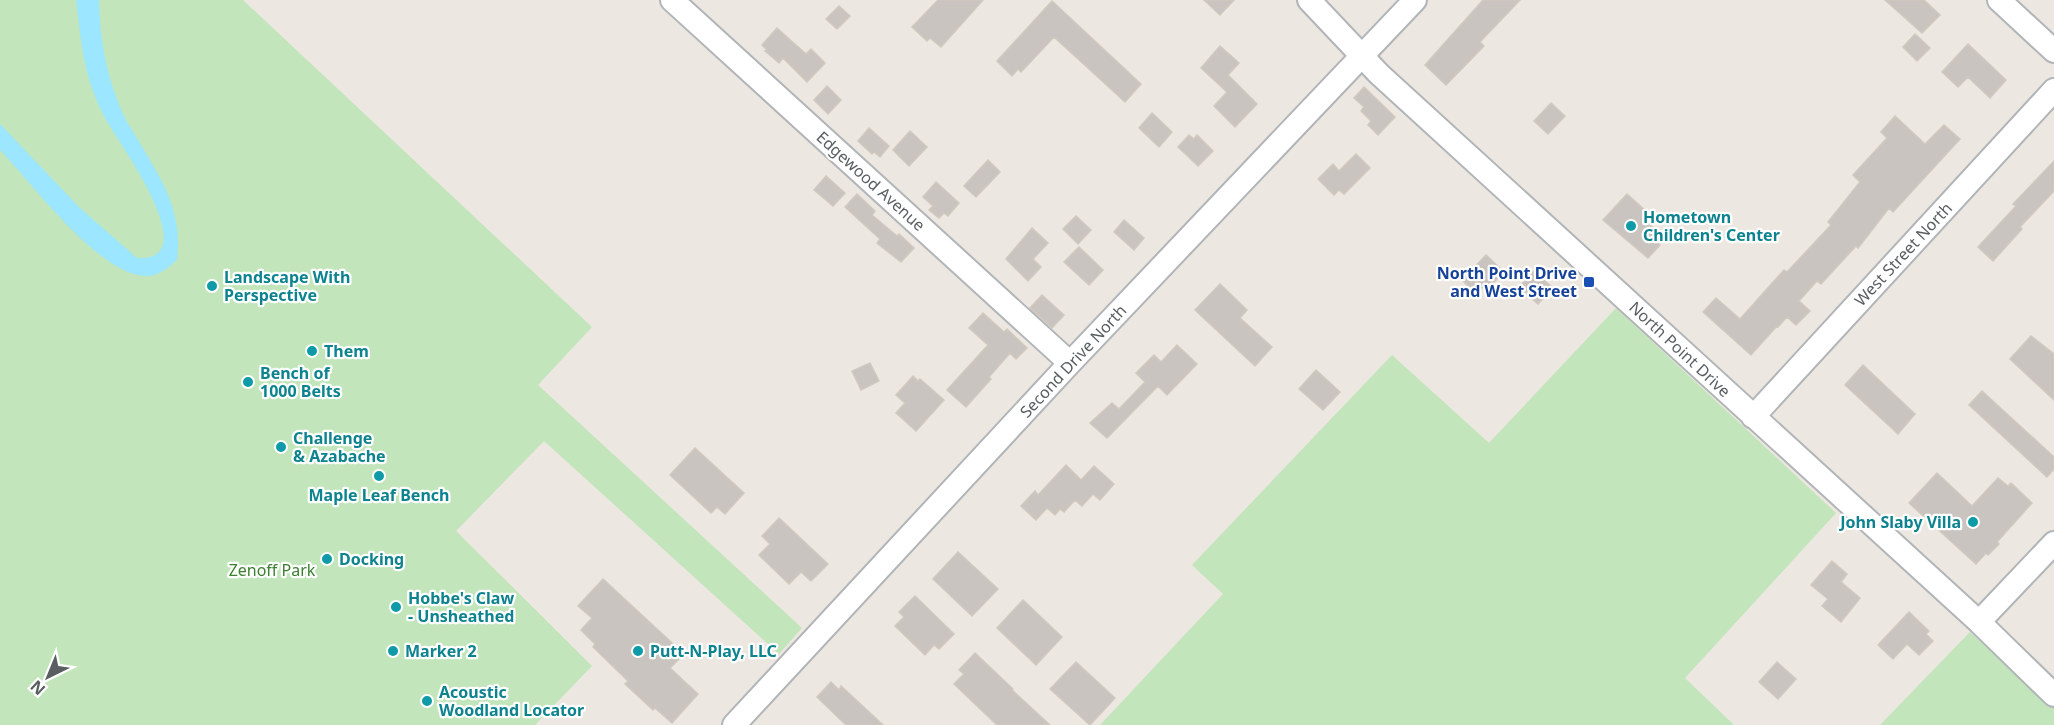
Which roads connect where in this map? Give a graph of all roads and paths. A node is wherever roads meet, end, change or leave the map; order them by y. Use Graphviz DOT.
graph roads {
  1 [pos="672,0"];
  2 [pos="1309,0"];
  3 [pos="1415,0"];
  4 [pos="2000,0"];
  5 [pos="2054,51"];
  6 [pos="1363,55"];
  7 [pos="2054,90"];
  8 [pos="1070,363"];
  9 [pos="1753,417"];
  10 [pos="2054,543"];
  11 [pos="1979,622"];
  12 [pos="2054,695"];
  13 [pos="734,725"];
  1 -- 8 [label="street, Edgewood Avenue"];
  2 -- 6 [label="street, North Point Drive"];
  3 -- 6 [label="street, Second Drive North"];
  4 -- 5 [label="street"];
  6 -- 8 [label="street, Second Drive North"];
  6 -- 9 [label="street, North Point Drive"];
  7 -- 9 [label="street, West Street North"];
  8 -- 13 [label="street, Second Drive North"];
  9 -- 11 [label="street, North Point Drive"];
  10 -- 11 [label="street"];
  11 -- 12 [label="street, North Point Drive"];
}
